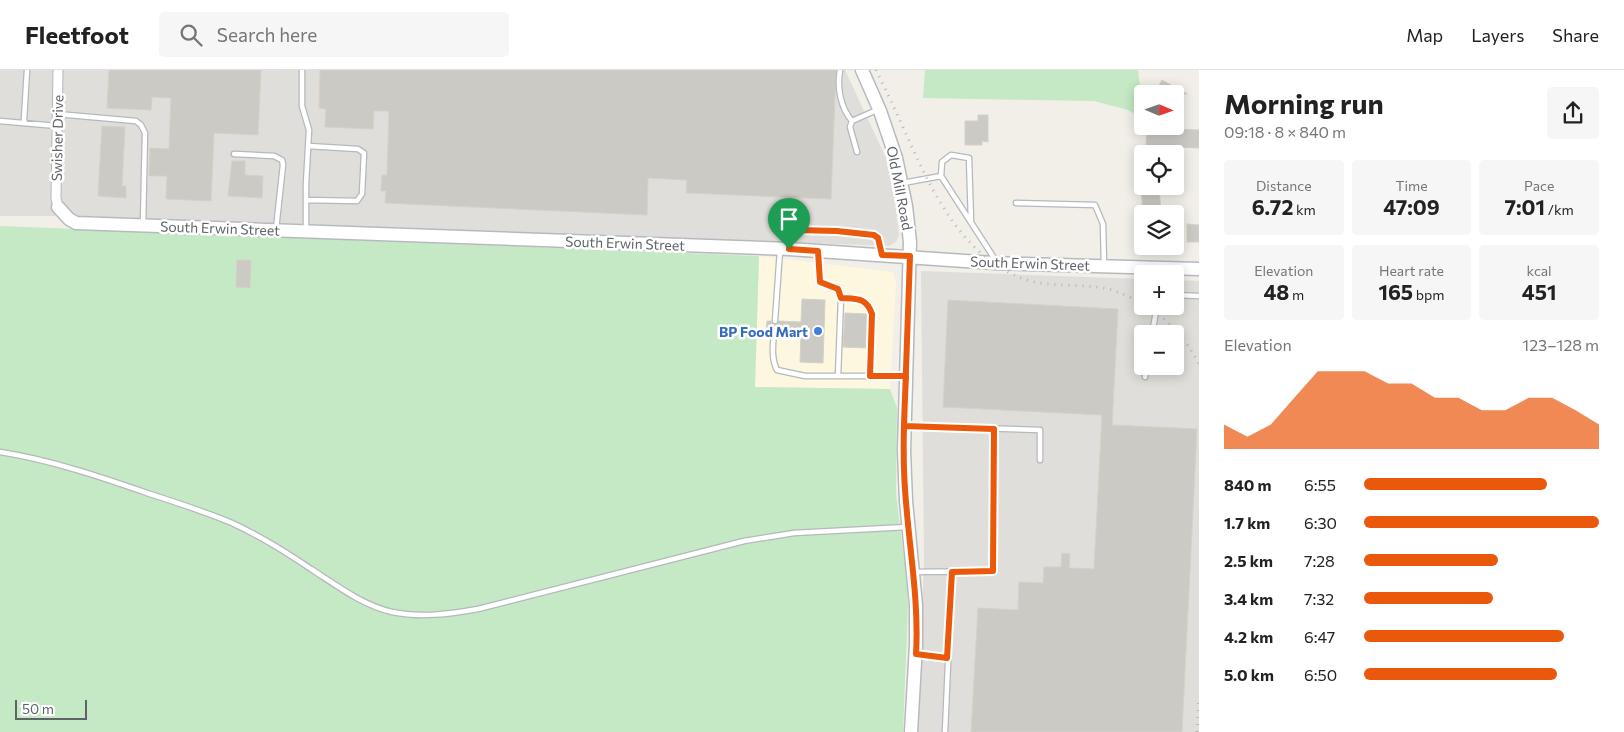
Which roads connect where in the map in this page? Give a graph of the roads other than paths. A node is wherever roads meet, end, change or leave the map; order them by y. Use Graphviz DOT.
graph roads {
  1 [pos="27,70"];
  2 [pos="58,70"];
  3 [pos="302,70"];
  4 [pos="840,70"];
  5 [pos="862,70"];
  6 [pos="879,109"];
  7 [pos="57,114"];
  8 [pos="0,121"];
  9 [pos="852,121"];
  10 [pos="25,123"];
  11 [pos="57,126"];
  12 [pos="308,146"];
  13 [pos="857,152"];
  14 [pos="234,154"];
  15 [pos="941,176"];
  16 [pos="902,184"];
  17 [pos="306,200"];
  18 [pos="1016,203"];
  19 [pos="58,207"];
  20 [pos="971,223"];
  21 [pos="142,226"];
  22 [pos="275,230"];
  23 [pos="306,232"];
  24 [pos="784,249"];
  25 [pos="818,251"];
  26 [pos="882,255"];
  27 [pos="910,256"];
  28 [pos="998,263"];
  29 [pos="1104,266"];
  30 [pos="1134,269"];
  31 [pos="1199,269"];
  32 [pos="1184,270"];
  33 [pos="1184,295"];
  34 [pos="1199,296"];
  35 [pos="841,298"];
  36 [pos="775,321"];
  37 [pos="774,332"];
  38 [pos="838,376"];
  39 [pos="870,376"];
  40 [pos="906,376"];
  41 [pos="904,426"];
  42 [pos="994,429"];
  43 [pos="0,452"];
  44 [pos="1040,460"];
  45 [pos="908,527"];
  46 [pos="913,572"];
  47 [pos="952,572"];
  48 [pos="916,654"];
  49 [pos="947,658"];
  50 [pos="912,732"];
  51 [pos="944,732"];
  1 -- 10 [label="lane"];
  2 -- 7 [label="street, Swisher Drive"];
  3 -- 12 [label="lane"];
  4 -- 9 [label="lane"];
  5 -- 6 [label="street, Old Mill Road"];
  6 -- 9 [label="lane"];
  6 -- 16 [label="street, Old Mill Road"];
  7 -- 11 [label="street, Swisher Drive"];
  7 -- 21 [label="lane"];
  8 -- 10 [label="lane"];
  9 -- 13 [label="lane"];
  10 -- 11 [label="lane"];
  11 -- 19 [label="street, Swisher Drive"];
  12 -- 17 [label="lane"];
  12 -- 17 [label="lane"];
  14 -- 22 [label="lane"];
  15 -- 16 [label="lane"];
  15 -- 20 [label="lane"];
  15 -- 20 [label="lane"];
  16 -- 27 [label="street, Old Mill Road"];
  17 -- 23 [label="lane"];
  18 -- 29 [label="lane"];
  19 -- 21 [label="street, South Erwin Street"];
  20 -- 28 [label="lane"];
  21 -- 22 [label="street, South Erwin Street"];
  22 -- 23 [label="street, South Erwin Street"];
  23 -- 24 [label="street, South Erwin Street"];
  24 -- 25 [label="street, South Erwin Street"];
  24 -- 26 [label="lane"];
  24 -- 36 [label="lane"];
  25 -- 26 [label="street, South Erwin Street"];
  25 -- 35 [label="lane"];
  26 -- 27 [label="street, South Erwin Street"];
  27 -- 28 [label="street, South Erwin Street"];
  27 -- 40 [label="street, Old Mill Road"];
  28 -- 29 [label="street, South Erwin Street"];
  29 -- 30 [label="street, South Erwin Street"];
  31 -- 32 [label="street, South Erwin Street"];
  33 -- 34 [label="lane"];
  35 -- 38 [label="lane"];
  35 -- 39 [label="lane"];
  37 -- 38 [label="lane"];
  38 -- 39 [label="lane"];
  39 -- 40 [label="lane"];
  40 -- 41 [label="street, Old Mill Road"];
  41 -- 42 [label="lane"];
  41 -- 45 [label="street, Old Mill Road"];
  42 -- 44 [label="lane"];
  42 -- 47 [label="lane"];
  43 -- 45 [label="lane"];
  45 -- 46 [label="street, Old Mill Road"];
  46 -- 47 [label="lane"];
  46 -- 48 [label="street, Old Mill Road"];
  47 -- 49 [label="lane"];
  48 -- 49 [label="lane"];
  48 -- 50 [label="street, Old Mill Road"];
  49 -- 51 [label="lane"];
}
